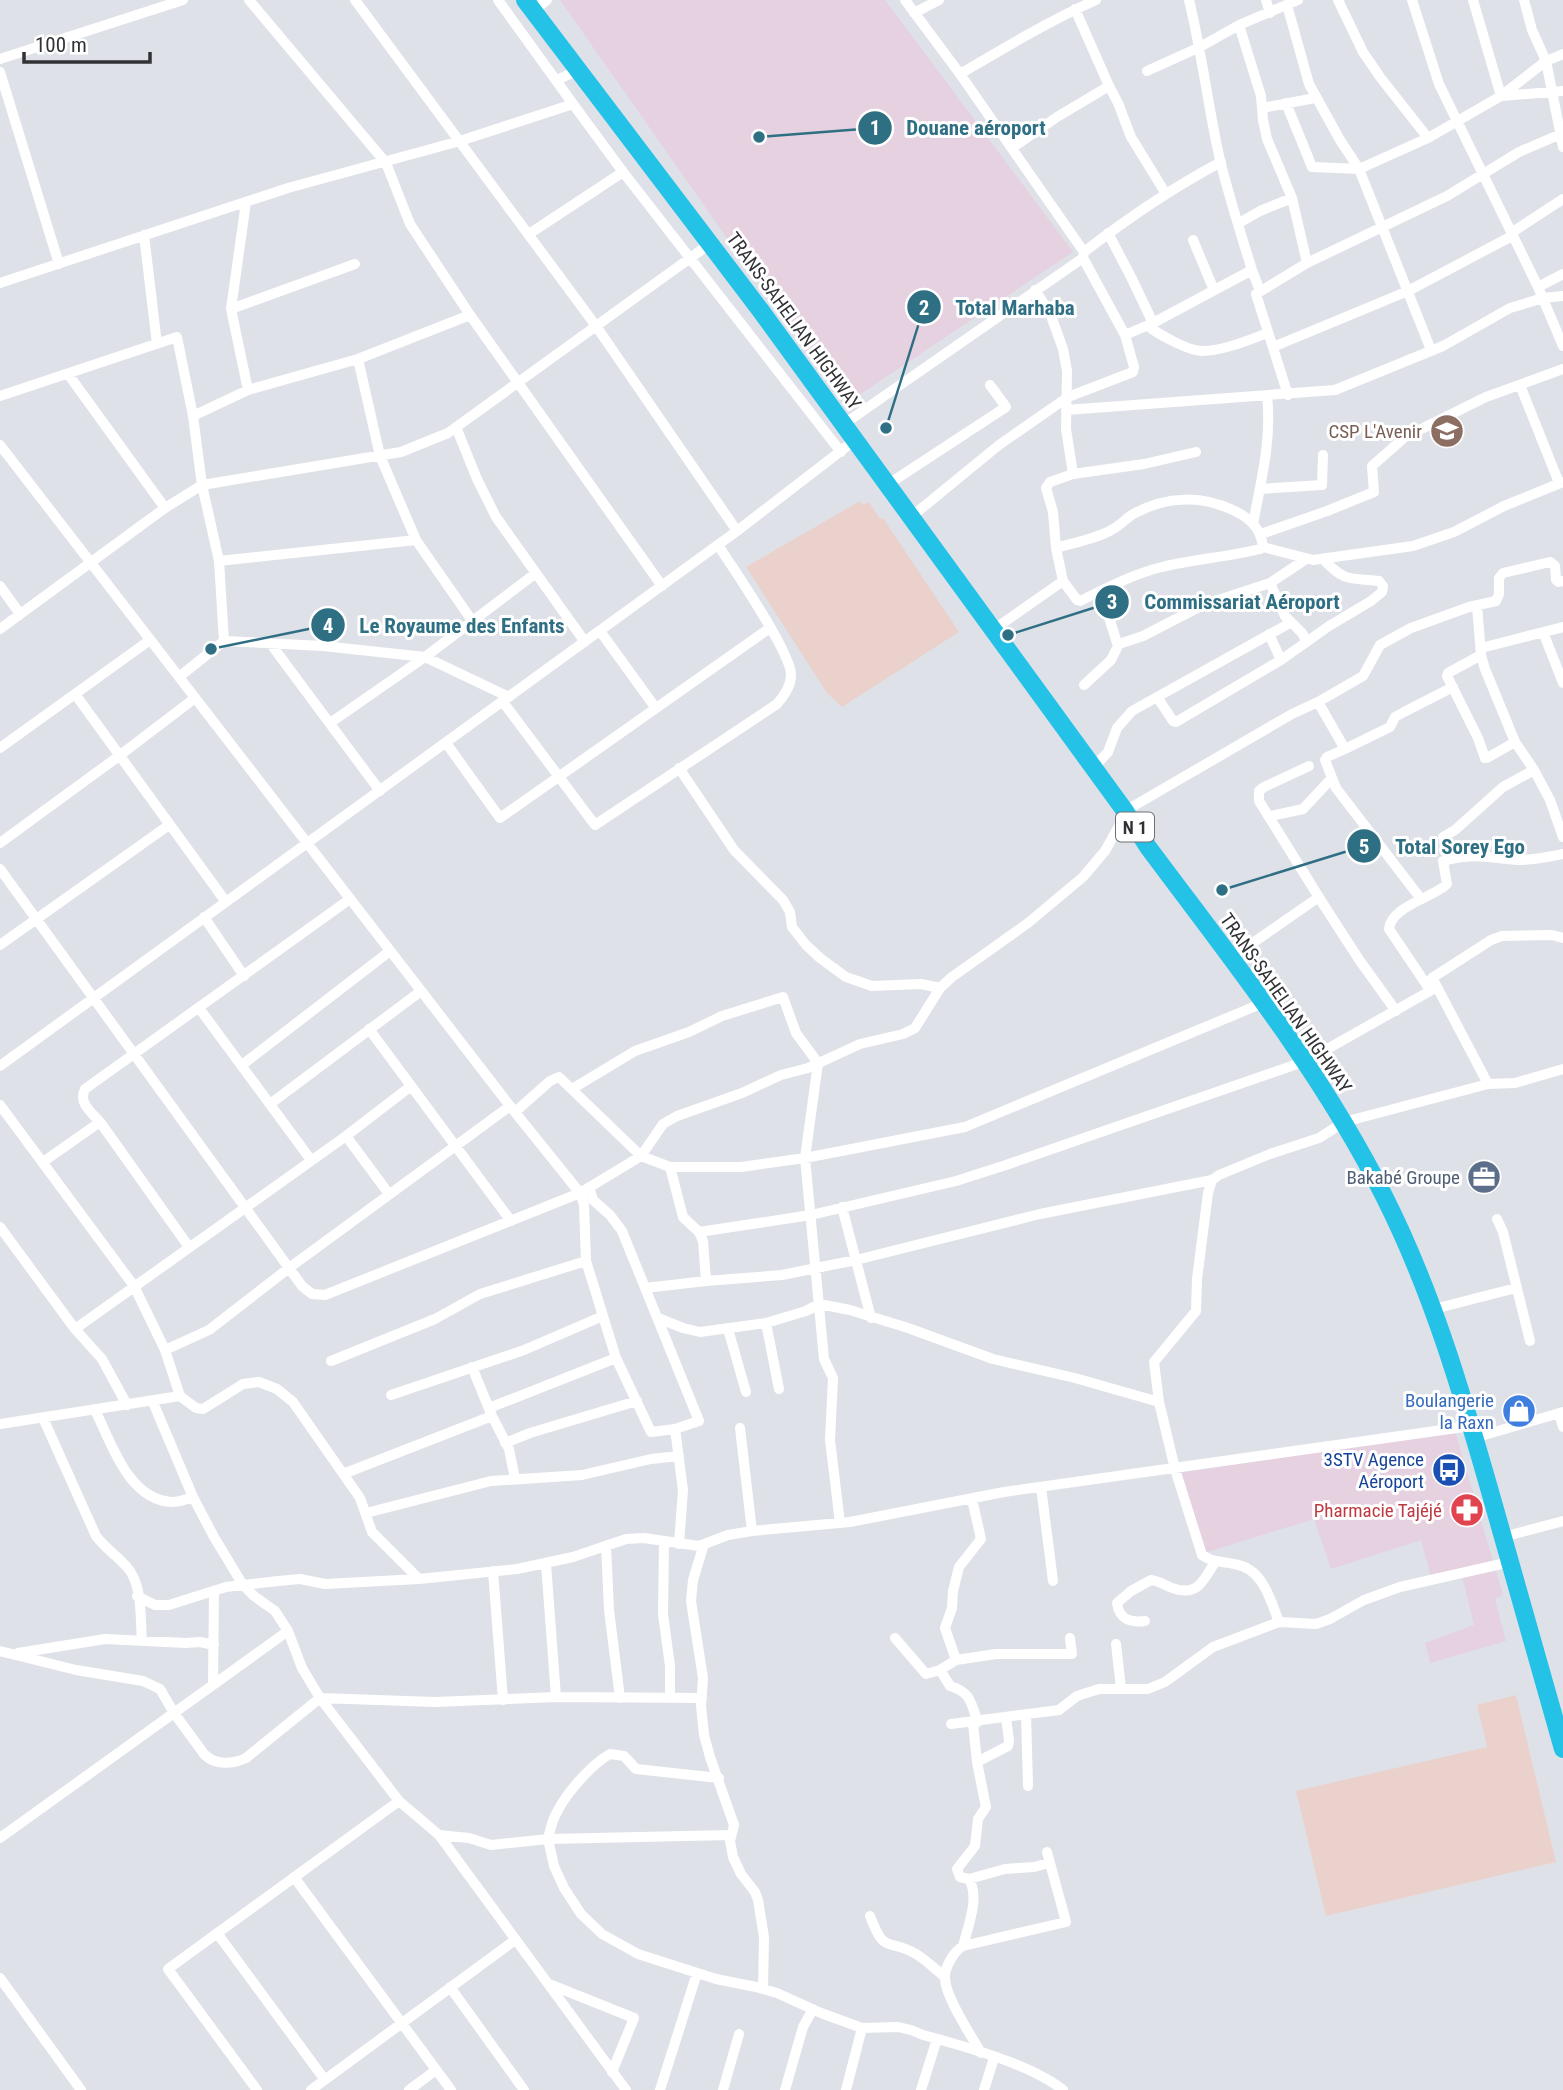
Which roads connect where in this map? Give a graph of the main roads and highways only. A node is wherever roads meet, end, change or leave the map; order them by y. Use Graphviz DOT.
graph roads {
  1 [pos="535,4"];
  2 [pos="1563,1749"];
  1 -- 2 [label="highway, TRANS-SAHELIAN HIGHWAY / N 1"];
}
